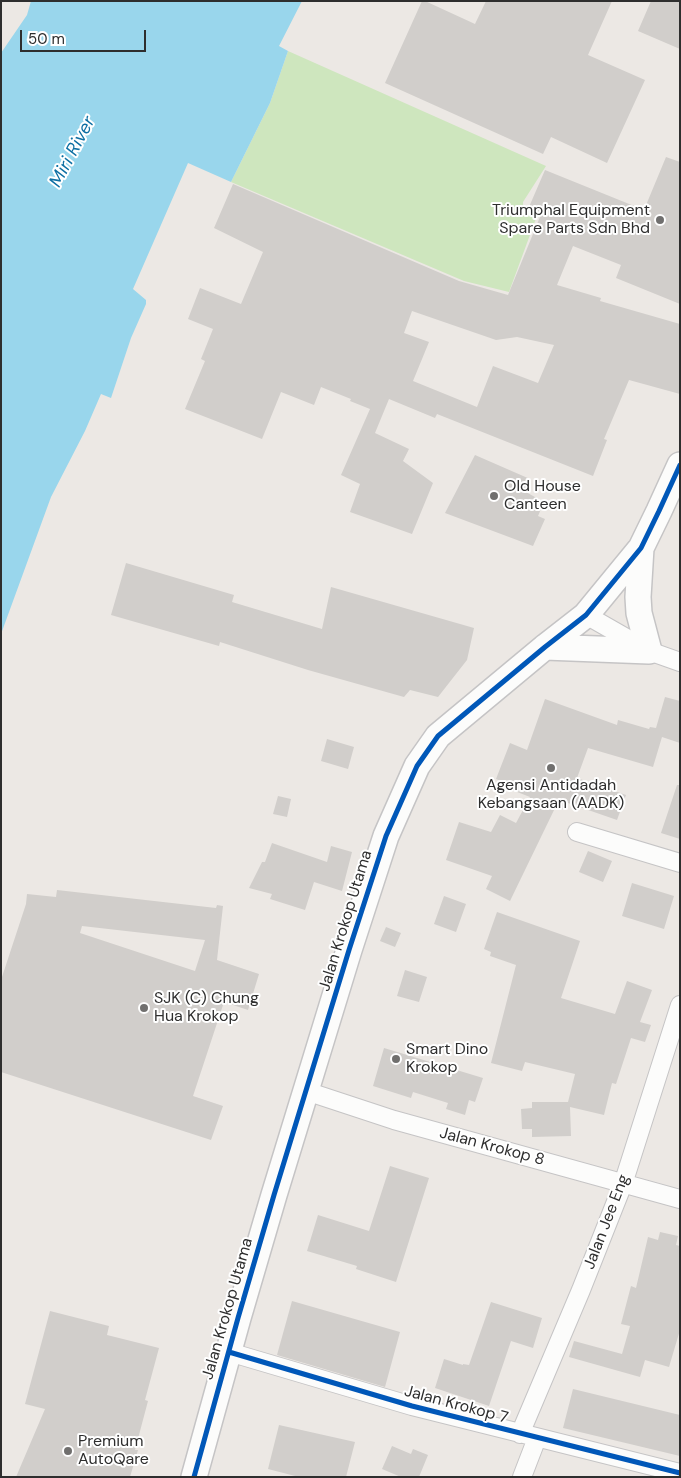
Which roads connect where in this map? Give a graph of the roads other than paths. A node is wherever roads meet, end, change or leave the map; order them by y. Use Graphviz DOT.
graph roads {
  1 [pos="680,465"];
  2 [pos="641,548"];
  3 [pos="586,615"];
  4 [pos="545,647"];
  5 [pos="649,651"];
  6 [pos="680,662"];
  7 [pos="577,832"];
  8 [pos="680,862"];
  9 [pos="680,1005"];
  10 [pos="676,1027"];
  11 [pos="306,1091"];
  12 [pos="623,1184"];
  13 [pos="680,1199"];
  14 [pos="229,1352"];
  15 [pos="529,1436"];
  16 [pos="680,1473"];
  17 [pos="194,1477"];
  18 [pos="522,1477"];
  1 -- 2 [label="street, Jalan Krokop Utama"];
  2 -- 3 [label="street, Jalan Krokop Utama"];
  2 -- 5 [label="street"];
  3 -- 4 [label="street, Jalan Krokop Utama"];
  3 -- 5 [label="street"];
  4 -- 5 [label="street"];
  4 -- 11 [label="street, Jalan Krokop Utama"];
  5 -- 6 [label="street"];
  7 -- 8 [label="street"];
  9 -- 10 [label="street, Jalan Jee Eng"];
  10 -- 12 [label="street, Jalan Jee Eng"];
  11 -- 12 [label="street, Jalan Krokop 8"];
  11 -- 14 [label="street, Jalan Krokop Utama"];
  12 -- 13 [label="street, Jalan Krokop 8"];
  12 -- 15 [label="street, Jalan Jee Eng"];
  14 -- 15 [label="street, Jalan Krokop 7"];
  14 -- 17 [label="street, Jalan Krokop Utama"];
  15 -- 16 [label="street, Jalan Krokop 7"];
  15 -- 18 [label="street, Jalan Jee Eng"];
}
